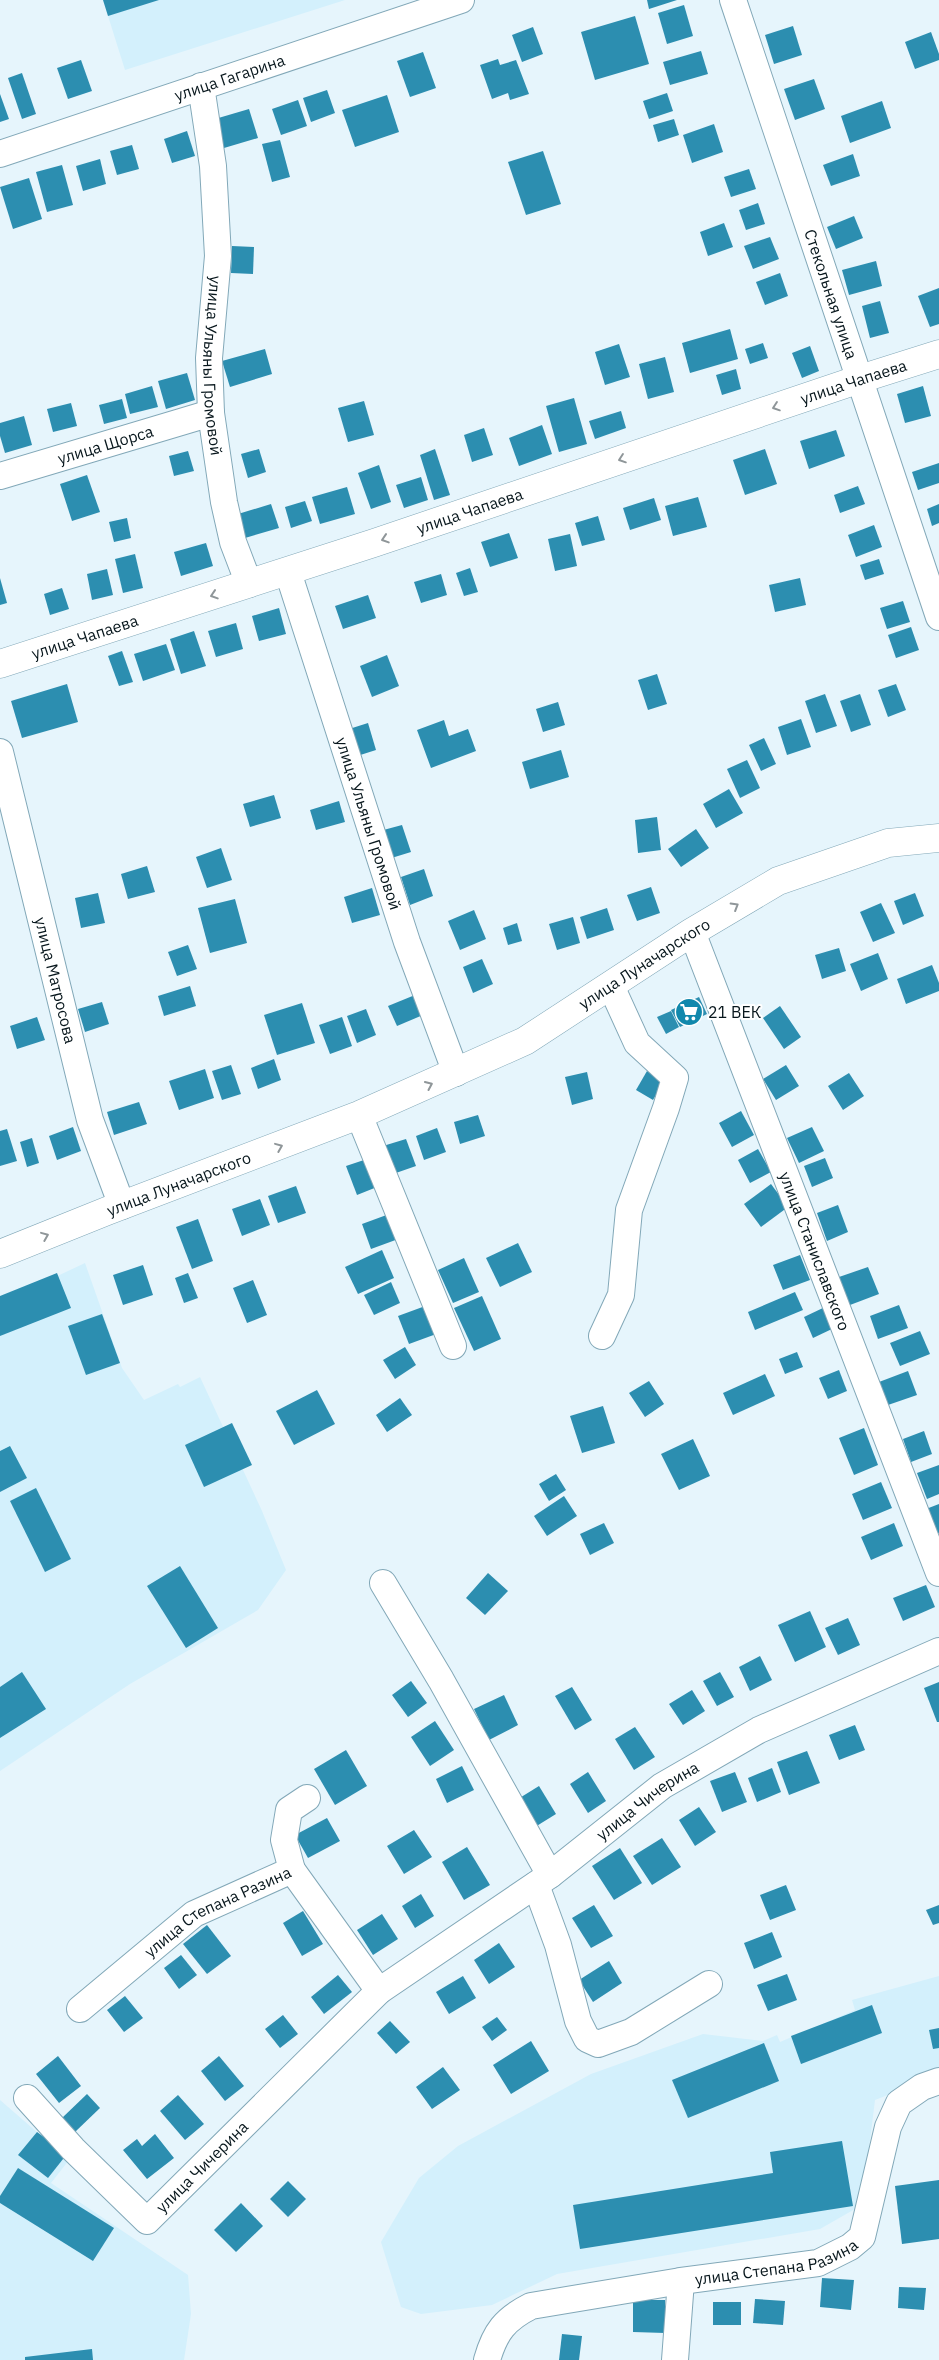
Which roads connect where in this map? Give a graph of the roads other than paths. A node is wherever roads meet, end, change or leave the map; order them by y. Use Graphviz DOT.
graph roads {
  1 [pos="460,0"];
  2 [pos="733,0"];
  3 [pos="201,86"];
  4 [pos="0,154"];
  5 [pos="939,354"];
  6 [pos="860,379"];
  7 [pos="211,413"];
  8 [pos="0,476"];
  9 [pos="288,572"];
  10 [pos="248,584"];
  11 [pos="939,617"];
  12 [pos="0,664"];
  13 [pos="0,752"];
  14 [pos="939,838"];
  15 [pos="692,932"];
  16 [pos="611,986"];
  17 [pos="456,1073"];
  18 [pos="359,1115"];
  19 [pos="122,1206"];
  20 [pos="0,1254"];
  21 [pos="602,1336"];
  22 [pos="453,1346"];
  23 [pos="939,1573"];
  24 [pos="383,1583"];
  25 [pos="939,1651"];
  26 [pos="307,1798"];
  27 [pos="292,1870"];
  28 [pos="543,1880"];
  29 [pos="709,1984"];
  30 [pos="379,1991"];
  31 [pos="80,2009"];
  32 [pos="939,2081"];
  33 [pos="27,2098"];
  34 [pos="681,2281"];
  35 [pos="487,2360"];
  36 [pos="675,2360"];
  1 -- 3 [label="street, улица Гагарина"];
  2 -- 6 [label="street, Стекольная улица"];
  3 -- 4 [label="street, улица Гагарина"];
  3 -- 7 [label="street, улица Ульяны Громовой"];
  5 -- 6 [label="main road, улица Чапаева"];
  6 -- 9 [label="main road, улица Чапаева, one-way"];
  6 -- 11 [label="street, Стекольная улица"];
  7 -- 8 [label="street, улица Щорса"];
  7 -- 10 [label="street, улица Ульяны Громовой"];
  9 -- 10 [label="main road, улица Чапаева"];
  9 -- 17 [label="street, улица Ульяны Громовой"];
  10 -- 12 [label="main road, улица Чапаева, one-way"];
  13 -- 19 [label="street, улица Матросова"];
  15 -- 14 [label="main road, улица Луначарского, one-way"];
  15 -- 16 [label="main road, улица Луначарского"];
  15 -- 23 [label="street, улица Станиславского"];
  16 -- 17 [label="main road, улица Луначарского"];
  16 -- 21 [label="street"];
  18 -- 17 [label="main road, улица Луначарского, one-way"];
  19 -- 18 [label="main road, улица Луначарского, one-way"];
  18 -- 22 [label="street"];
  20 -- 19 [label="main road, улица Луначарского, one-way"];
  24 -- 28 [label="street"];
  25 -- 28 [label="street, улица Чичерина"];
  26 -- 27 [label="street, улица Степана Разина"];
  27 -- 30 [label="street"];
  27 -- 31 [label="street, улица Степана Разина"];
  28 -- 29 [label="street"];
  28 -- 30 [label="street, улица Чичерина"];
  30 -- 33 [label="street, улица Чичерина"];
  32 -- 34 [label="street, улица Степана Разина"];
  34 -- 35 [label="street, улица Степана Разина"];
  34 -- 36 [label="street, улица Степана Разина"];
}
